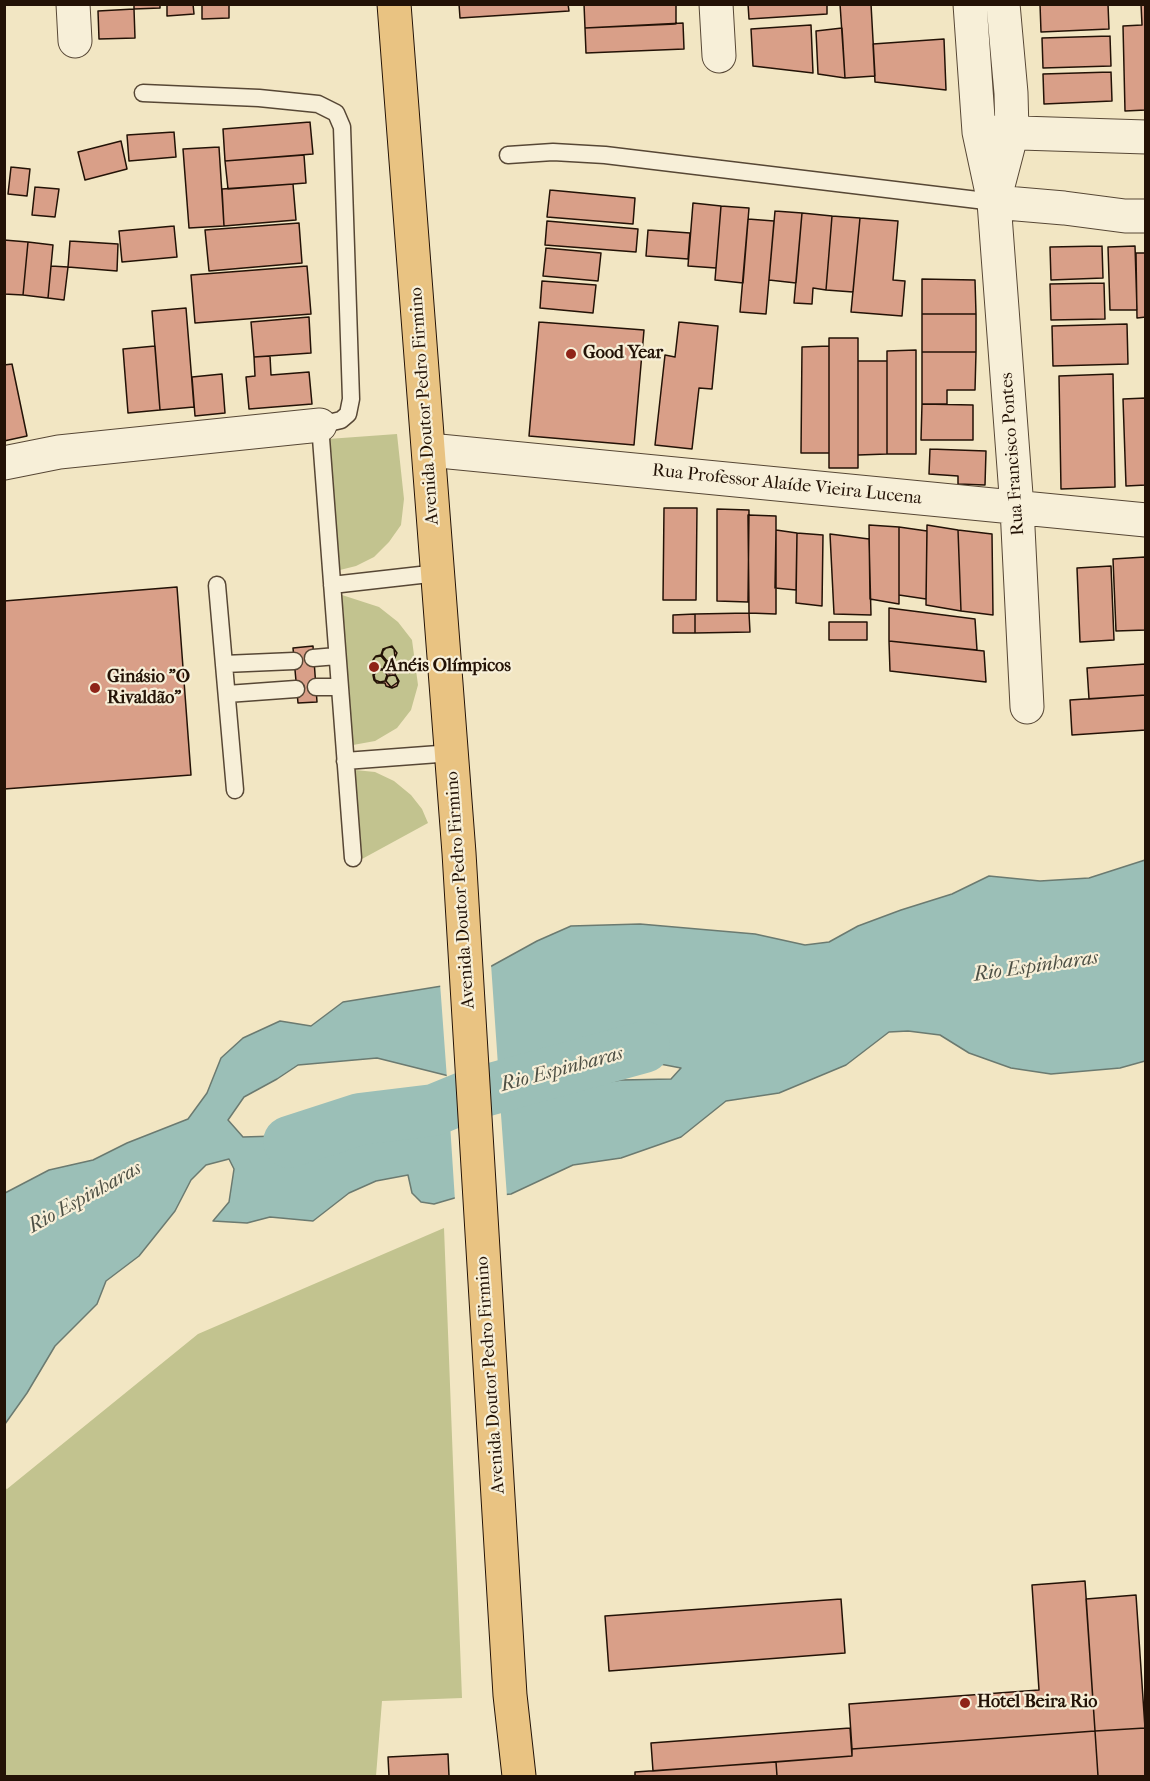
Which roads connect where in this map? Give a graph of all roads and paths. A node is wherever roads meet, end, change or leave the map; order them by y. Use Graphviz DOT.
graph roads {
  1 [pos="73,4"];
  2 [pos="716,4"];
  3 [pos="970,4"];
  4 [pos="1003,4"];
  5 [pos="395,15"];
  6 [pos="75,41"];
  7 [pos="719,56"];
  8 [pos="143,93"];
  9 [pos="979,132"];
  10 [pos="1012,132"];
  11 [pos="1146,137"];
  12 [pos="508,155"];
  13 [pos="994,202"];
  14 [pos="1146,216"];
  15 [pos="320,425"];
  16 [pos="429,450"];
  17 [pos="4,463"];
  18 [pos="1017,508"];
  19 [pos="1146,520"];
  20 [pos="438,573"];
  21 [pos="217,585"];
  22 [pos="332,585"];
  23 [pos="337,656"];
  24 [pos="313,658"];
  25 [pos="294,661"];
  26 [pos="224,664"];
  27 [pos="316,687"];
  28 [pos="340,687"];
  29 [pos="296,689"];
  30 [pos="227,694"];
  31 [pos="1027,707"];
  32 [pos="452,753"];
  33 [pos="345,761"];
  34 [pos="235,790"];
  35 [pos="353,858"];
  36 [pos="519,1776"];
  1 -- 6 [label="street"];
  2 -- 7 [label="street"];
  3 -- 9 [label="street, Rua Francisco Pontes"];
  4 -- 10 [label="street, Rua Francisco Pontes"];
  5 -- 16 [label="main road, Avenida Doutor Pedro Firmino"];
  8 -- 15 [label="lane"];
  9 -- 10 [label="street"];
  9 -- 13 [label="street, Rua Francisco Pontes"];
  10 -- 11 [label="street"];
  10 -- 13 [label="street, Rua Francisco Pontes"];
  12 -- 13 [label="lane"];
  13 -- 14 [label="street"];
  13 -- 18 [label="street, Rua Francisco Pontes"];
  15 -- 17 [label="street"];
  15 -- 22 [label="lane"];
  16 -- 18 [label="street, Rua Professor Alaíde Vieira Lucena"];
  16 -- 20 [label="main road, Avenida Doutor Pedro Firmino"];
  18 -- 19 [label="street, Rua Professor Alaíde Vieira Lucena"];
  18 -- 31 [label="street, Rua Francisco Pontes"];
  20 -- 22 [label="lane"];
  20 -- 32 [label="main road, Avenida Doutor Pedro Firmino"];
  21 -- 26 [label="lane"];
  22 -- 23 [label="lane"];
  23 -- 24 [label="lane"];
  23 -- 28 [label="lane"];
  25 -- 26 [label="lane"];
  26 -- 30 [label="lane"];
  27 -- 28 [label="lane"];
  28 -- 33 [label="lane"];
  29 -- 30 [label="lane"];
  30 -- 34 [label="lane"];
  32 -- 33 [label="lane"];
  32 -- 36 [label="main road, Avenida Doutor Pedro Firmino"];
  33 -- 35 [label="lane"];
}
